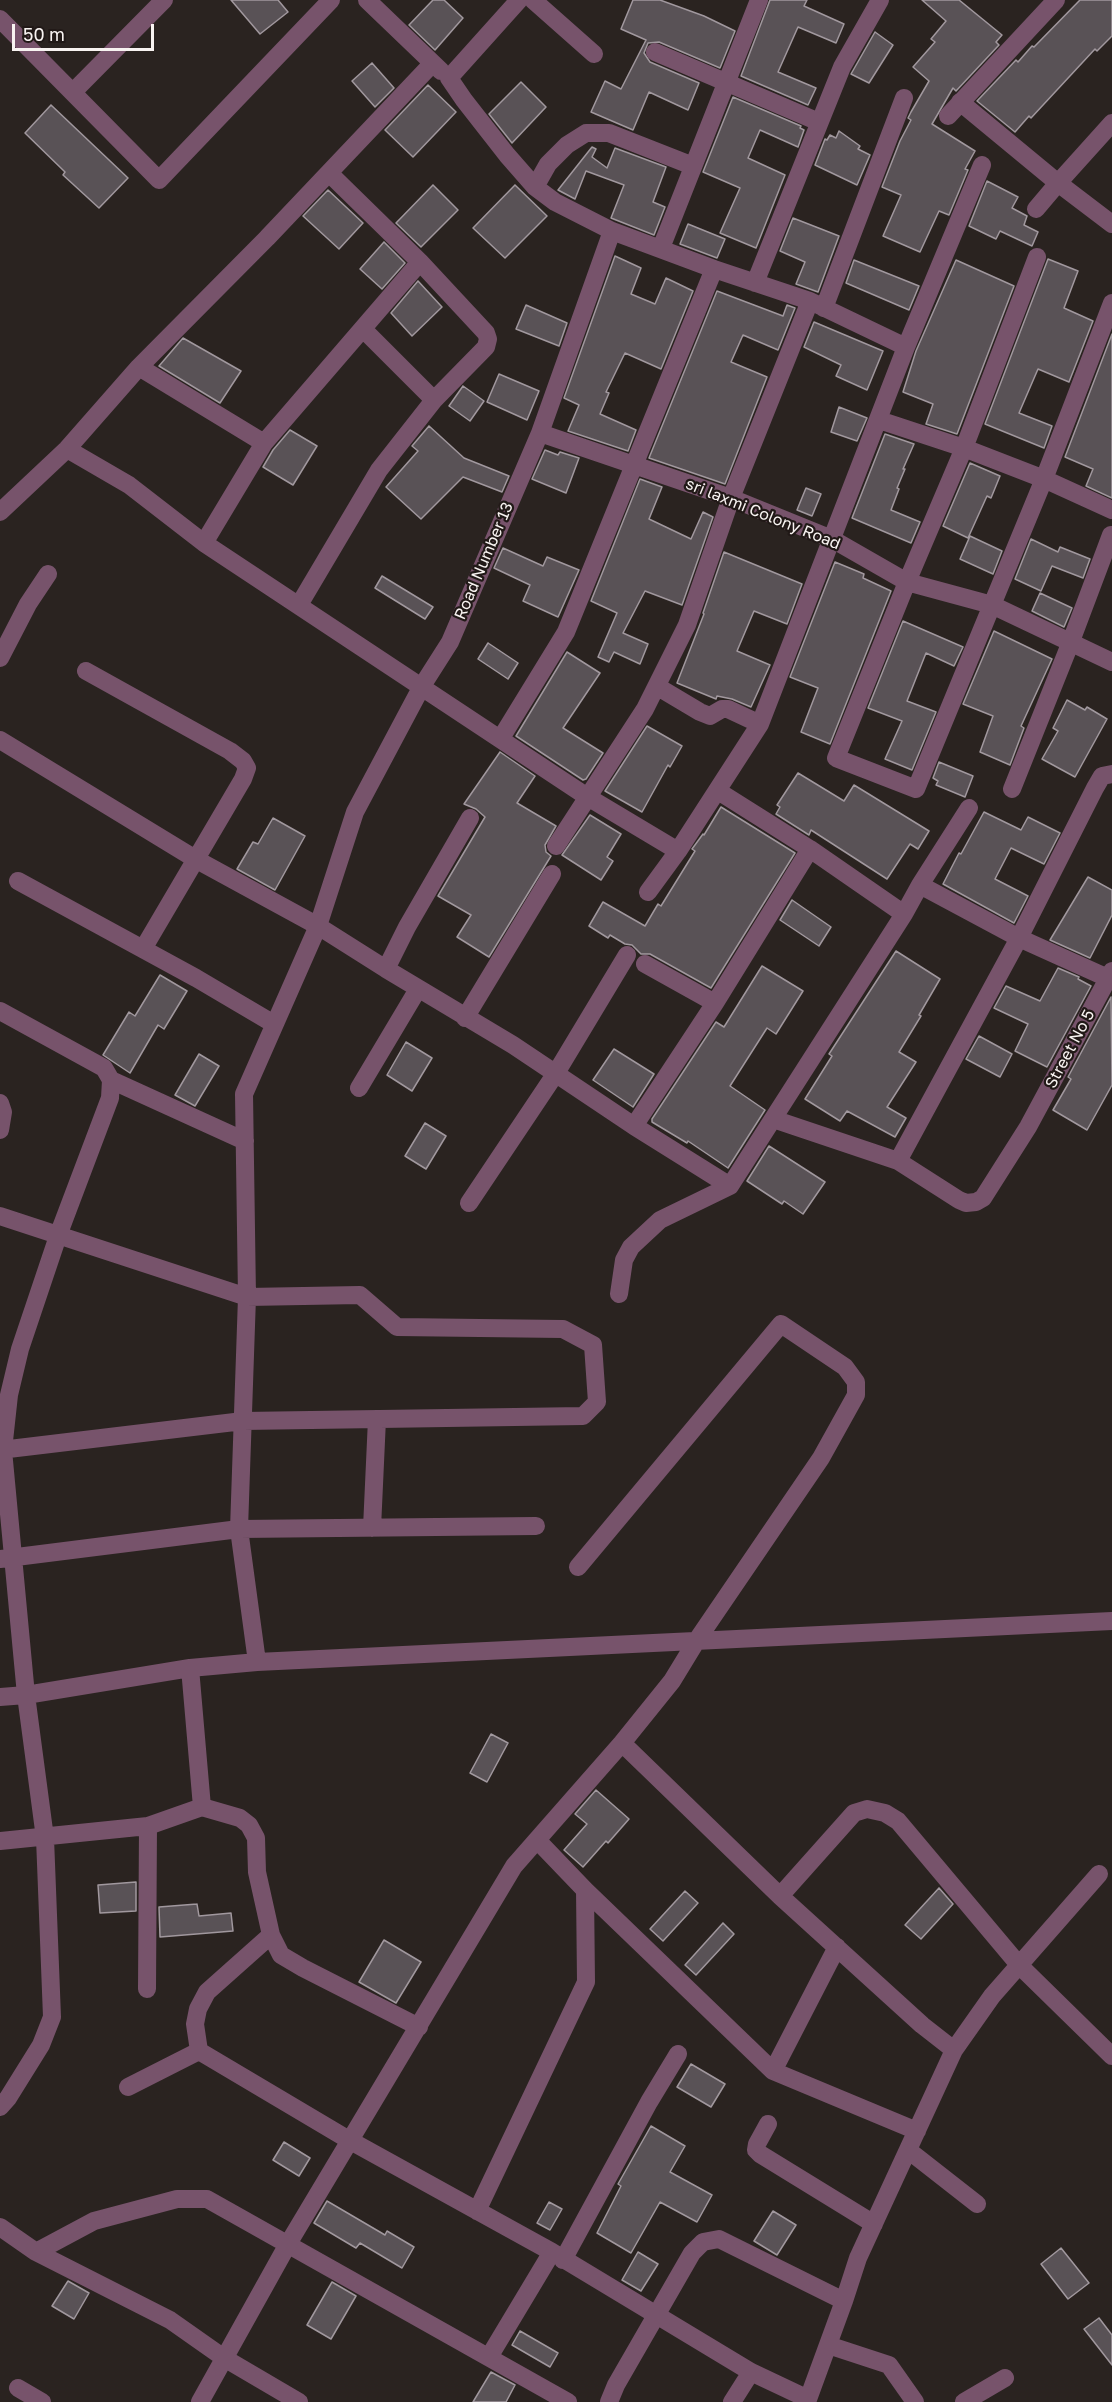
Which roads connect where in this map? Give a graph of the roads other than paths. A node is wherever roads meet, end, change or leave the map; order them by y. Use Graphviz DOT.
graph roads {
  1 [pos="164,0"];
  2 [pos="331,0"];
  3 [pos="367,0"];
  4 [pos="519,0"];
  5 [pos="533,0"];
  6 [pos="759,0"];
  7 [pos="880,0"];
  8 [pos="1056,0"];
  9 [pos="0,19"];
  10 [pos="655,52"];
  11 [pos="594,54"];
  12 [pos="432,65"];
  13 [pos="449,78"];
  14 [pos="726,83"];
  15 [pos="73,92"];
  16 [pos="904,98"];
  17 [pos="960,102"];
  18 [pos="948,116"];
  19 [pos="819,122"];
  20 [pos="1112,123"];
  21 [pos="982,165"];
  22 [pos="693,166"];
  23 [pos="329,173"];
  24 [pos="1058,183"];
  25 [pos="535,187"];
  26 [pos="1036,209"];
  27 [pos="1112,224"];
  28 [pos="612,231"];
  29 [pos="661,248"];
  30 [pos="1037,258"];
  31 [pos="420,262"];
  32 [pos="714,269"];
  33 [pos="755,283"];
  34 [pos="1112,303"];
  35 [pos="817,305"];
  36 [pos="363,329"];
  37 [pos="906,347"];
  38 [pos="139,367"];
  39 [pos="434,400"];
  40 [pos="879,420"];
  41 [pos="540,433"];
  42 [pos="264,443"];
  43 [pos="964,448"];
  44 [pos="67,449"];
  45 [pos="634,465"];
  46 [pos="1044,479"];
  47 [pos="731,498"];
  48 [pos="1112,510"];
  49 [pos="0,512"];
  50 [pos="1112,533"];
  51 [pos="832,540"];
  52 [pos="204,543"];
  53 [pos="48,574"];
  54 [pos="907,582"];
  55 [pos="992,604"];
  56 [pos="299,605"];
  57 [pos="1070,644"];
  58 [pos="0,658"];
  59 [pos="1112,663"];
  60 [pos="86,671"];
  61 [pos="422,686"];
  62 [pos="658,687"];
  63 [pos="760,724"];
  64 [pos="501,738"];
  65 [pos="0,740"];
  66 [pos="1112,774"];
  67 [pos="1012,789"];
  68 [pos="718,791"];
  69 [pos="586,796"];
  70 [pos="969,808"];
  71 [pos="470,818"];
  72 [pos="556,846"];
  73 [pos="810,849"];
  74 [pos="678,851"];
  75 [pos="197,860"];
  76 [pos="552,874"];
  77 [pos="18,880"];
  78 [pos="920,885"];
  79 [pos="648,892"];
  80 [pos="904,914"];
  81 [pos="318,926"];
  82 [pos="1019,938"];
  83 [pos="143,949"];
  84 [pos="627,955"];
  85 [pos="645,964"];
  86 [pos="386,969"];
  87 [pos="1111,976"];
  88 [pos="418,989"];
  89 [pos="715,1003"];
  90 [pos="0,1011"];
  91 [pos="465,1018"];
  92 [pos="274,1024"];
  93 [pos="556,1073"];
  94 [pos="111,1080"];
  95 [pos="359,1088"];
  96 [pos="0,1103"];
  97 [pos="773,1119"];
  98 [pos="634,1126"];
  99 [pos="0,1130"];
  100 [pos="245,1141"];
  101 [pos="898,1161"];
  102 [pos="730,1186"];
  103 [pos="469,1203"];
  104 [pos="0,1216"];
  105 [pos="58,1233"];
  106 [pos="619,1294"];
  107 [pos="247,1297"];
  108 [pos="376,1419"];
  109 [pos="243,1421"];
  110 [pos="2,1450"];
  111 [pos="536,1526"];
  112 [pos="372,1528"];
  113 [pos="239,1529"];
  114 [pos="7,1558"];
  115 [pos="579,1567"];
  116 [pos="1112,1621"];
  117 [pos="697,1640"];
  118 [pos="257,1662"];
  119 [pos="190,1668"];
  120 [pos="26,1695"];
  121 [pos="0,1697"];
  122 [pos="622,1743"];
  123 [pos="202,1807"];
  124 [pos="147,1826"];
  125 [pos="45,1838"];
  126 [pos="0,1841"];
  127 [pos="538,1841"];
  128 [pos="1099,1874"];
  129 [pos="585,1890"];
  130 [pos="780,1896"];
  131 [pos="271,1935"];
  132 [pos="837,1947"];
  133 [pos="1019,1965"];
  134 [pos="147,1989"];
  135 [pos="419,2027"];
  136 [pos="200,2050"];
  137 [pos="954,2050"];
  138 [pos="1111,2051"];
  139 [pos="678,2054"];
  140 [pos="773,2071"];
  141 [pos="128,2087"];
  142 [pos="0,2107"];
  143 [pos="768,2124"];
  144 [pos="917,2131"];
  145 [pos="349,2140"];
  146 [pos="908,2150"];
  147 [pos="977,2204"];
  148 [pos="477,2211"];
  149 [pos="874,2224"];
  150 [pos="0,2227"];
  151 [pos="288,2244"];
  152 [pos="36,2252"];
  153 [pos="557,2256"];
  154 [pos="844,2301"];
  155 [pos="655,2316"];
  156 [pos="828,2345"];
  157 [pos="489,2357"];
  158 [pos="224,2358"];
  159 [pos="751,2372"];
  160 [pos="1005,2378"];
  161 [pos="18,2388"];
  162 [pos="807,2401"];
  163 [pos="42,2402"];
  164 [pos="200,2402"];
  165 [pos="299,2402"];
  166 [pos="568,2402"];
  167 [pos="609,2402"];
  168 [pos="732,2402"];
  169 [pos="915,2402"];
  170 [pos="964,2402"];
  1 -- 15 [label="street"];
  2 -- 15 [label="street"];
  3 -- 12 [label="street"];
  4 -- 13 [label="street"];
  5 -- 11 [label="street"];
  6 -- 14 [label="street"];
  7 -- 19 [label="street"];
  8 -- 17 [label="street"];
  9 -- 15 [label="street"];
  10 -- 14 [label="street"];
  12 -- 13 [label="street"];
  12 -- 23 [label="street"];
  13 -- 25 [label="street"];
  14 -- 19 [label="street"];
  14 -- 22 [label="street"];
  16 -- 35 [label="street"];
  17 -- 18 [label="street"];
  17 -- 24 [label="street"];
  19 -- 33 [label="street"];
  20 -- 24 [label="street"];
  21 -- 37 [label="street"];
  22 -- 25 [label="street"];
  22 -- 29 [label="street"];
  23 -- 31 [label="street"];
  23 -- 38 [label="street"];
  24 -- 26 [label="street"];
  24 -- 27 [label="street"];
  25 -- 28 [label="street"];
  28 -- 29 [label="street"];
  28 -- 41 [label="street, Road Number 13"];
  29 -- 32 [label="street"];
  30 -- 43 [label="street"];
  31 -- 36 [label="street"];
  31 -- 39 [label="street"];
  32 -- 33 [label="street"];
  32 -- 45 [label="street"];
  33 -- 35 [label="street"];
  34 -- 46 [label="street"];
  35 -- 37 [label="street"];
  35 -- 47 [label="street"];
  36 -- 39 [label="street"];
  36 -- 42 [label="street"];
  37 -- 40 [label="street"];
  38 -- 42 [label="street"];
  38 -- 44 [label="street"];
  39 -- 56 [label="street"];
  40 -- 43 [label="street"];
  40 -- 51 [label="street"];
  41 -- 45 [label="street, sri laxmi Colony Road"];
  41 -- 61 [label="street, Road Number 13"];
  42 -- 52 [label="street"];
  43 -- 46 [label="street"];
  43 -- 54 [label="street"];
  44 -- 49 [label="street"];
  44 -- 52 [label="street"];
  45 -- 47 [label="street, sri laxmi Colony Road"];
  45 -- 64 [label="street"];
  46 -- 48 [label="street"];
  46 -- 55 [label="street"];
  47 -- 51 [label="street, sri laxmi Colony Road"];
  47 -- 62 [label="street"];
  50 -- 57 [label="street"];
  51 -- 54 [label="street, sri laxmi Colony Road"];
  51 -- 63 [label="street"];
  52 -- 56 [label="street"];
  53 -- 58 [label="street"];
  54 -- 55 [label="street, sri laxmi Colony Road"];
  54 -- 55 [label="street"];
  55 -- 57 [label="street, sri laxmi Colony Road"];
  56 -- 61 [label="street"];
  57 -- 59 [label="street, sri laxmi Colony Road"];
  57 -- 67 [label="street"];
  60 -- 75 [label="street"];
  61 -- 64 [label="street"];
  61 -- 81 [label="street, Road Number 13"];
  62 -- 63 [label="street"];
  62 -- 69 [label="street"];
  63 -- 68 [label="street"];
  64 -- 69 [label="street"];
  65 -- 75 [label="street"];
  66 -- 82 [label="street"];
  68 -- 73 [label="street"];
  68 -- 74 [label="street"];
  69 -- 72 [label="street"];
  69 -- 74 [label="street"];
  70 -- 78 [label="street"];
  71 -- 86 [label="street"];
  73 -- 80 [label="street"];
  73 -- 89 [label="street"];
  74 -- 79 [label="street"];
  75 -- 81 [label="street"];
  75 -- 83 [label="street"];
  76 -- 91 [label="street"];
  77 -- 83 [label="street"];
  78 -- 80 [label="street"];
  78 -- 82 [label="street"];
  80 -- 97 [label="street"];
  81 -- 86 [label="street"];
  81 -- 92 [label="street, Road Number 13"];
  82 -- 87 [label="street"];
  82 -- 101 [label="street"];
  83 -- 92 [label="street"];
  84 -- 93 [label="street"];
  85 -- 89 [label="street"];
  86 -- 88 [label="street"];
  87 -- 101 [label="street, Street No 5"];
  88 -- 91 [label="street"];
  88 -- 95 [label="street"];
  89 -- 98 [label="street"];
  90 -- 94 [label="street"];
  91 -- 93 [label="street"];
  92 -- 100 [label="street, Road Number 13"];
  93 -- 98 [label="street"];
  93 -- 103 [label="street"];
  94 -- 100 [label="street"];
  94 -- 105 [label="street"];
  96 -- 99 [label="street"];
  97 -- 101 [label="street"];
  97 -- 102 [label="street"];
  98 -- 102 [label="street"];
  100 -- 107 [label="street, Road Number 13"];
  102 -- 106 [label="street"];
  104 -- 105 [label="street"];
  105 -- 107 [label="street"];
  105 -- 110 [label="street"];
  107 -- 108 [label="street"];
  107 -- 109 [label="street, Road Number 13"];
  108 -- 109 [label="street"];
  108 -- 112 [label="street"];
  109 -- 110 [label="street"];
  109 -- 113 [label="street, Road Number 13"];
  110 -- 114 [label="street"];
  111 -- 112 [label="street"];
  112 -- 113 [label="street"];
  113 -- 114 [label="street"];
  113 -- 118 [label="street, Road Number 13"];
  114 -- 120 [label="street"];
  115 -- 117 [label="street"];
  116 -- 117 [label="street"];
  117 -- 118 [label="street"];
  117 -- 122 [label="street"];
  118 -- 119 [label="street"];
  119 -- 120 [label="street"];
  119 -- 123 [label="street"];
  120 -- 121 [label="street"];
  120 -- 125 [label="street"];
  122 -- 127 [label="street"];
  122 -- 130 [label="street"];
  123 -- 124 [label="street"];
  123 -- 131 [label="street"];
  124 -- 125 [label="street"];
  124 -- 134 [label="street"];
  125 -- 126 [label="street"];
  125 -- 142 [label="street"];
  127 -- 129 [label="street"];
  127 -- 135 [label="street"];
  128 -- 133 [label="street"];
  129 -- 140 [label="street"];
  129 -- 148 [label="street"];
  130 -- 132 [label="street"];
  130 -- 133 [label="street"];
  131 -- 135 [label="street"];
  131 -- 136 [label="street"];
  132 -- 137 [label="street"];
  132 -- 140 [label="street"];
  133 -- 137 [label="street"];
  133 -- 138 [label="street"];
  135 -- 145 [label="street"];
  136 -- 141 [label="street"];
  136 -- 145 [label="street"];
  137 -- 144 [label="street"];
  139 -- 153 [label="street"];
  140 -- 144 [label="street"];
  143 -- 149 [label="street"];
  144 -- 146 [label="street"];
  145 -- 148 [label="street"];
  145 -- 151 [label="street"];
  146 -- 147 [label="street"];
  146 -- 149 [label="street"];
  148 -- 153 [label="street"];
  149 -- 154 [label="street"];
  150 -- 152 [label="street"];
  151 -- 152 [label="street"];
  151 -- 157 [label="street"];
  151 -- 158 [label="street"];
  152 -- 158 [label="street"];
  153 -- 155 [label="street"];
  153 -- 157 [label="street"];
  154 -- 155 [label="street"];
  154 -- 156 [label="street"];
  155 -- 159 [label="street"];
  155 -- 167 [label="street"];
  156 -- 162 [label="street"];
  156 -- 169 [label="street"];
  157 -- 166 [label="street"];
  158 -- 164 [label="street"];
  158 -- 165 [label="street"];
  159 -- 162 [label="street"];
  159 -- 168 [label="street"];
  160 -- 170 [label="street"];
  161 -- 163 [label="street"];
}
